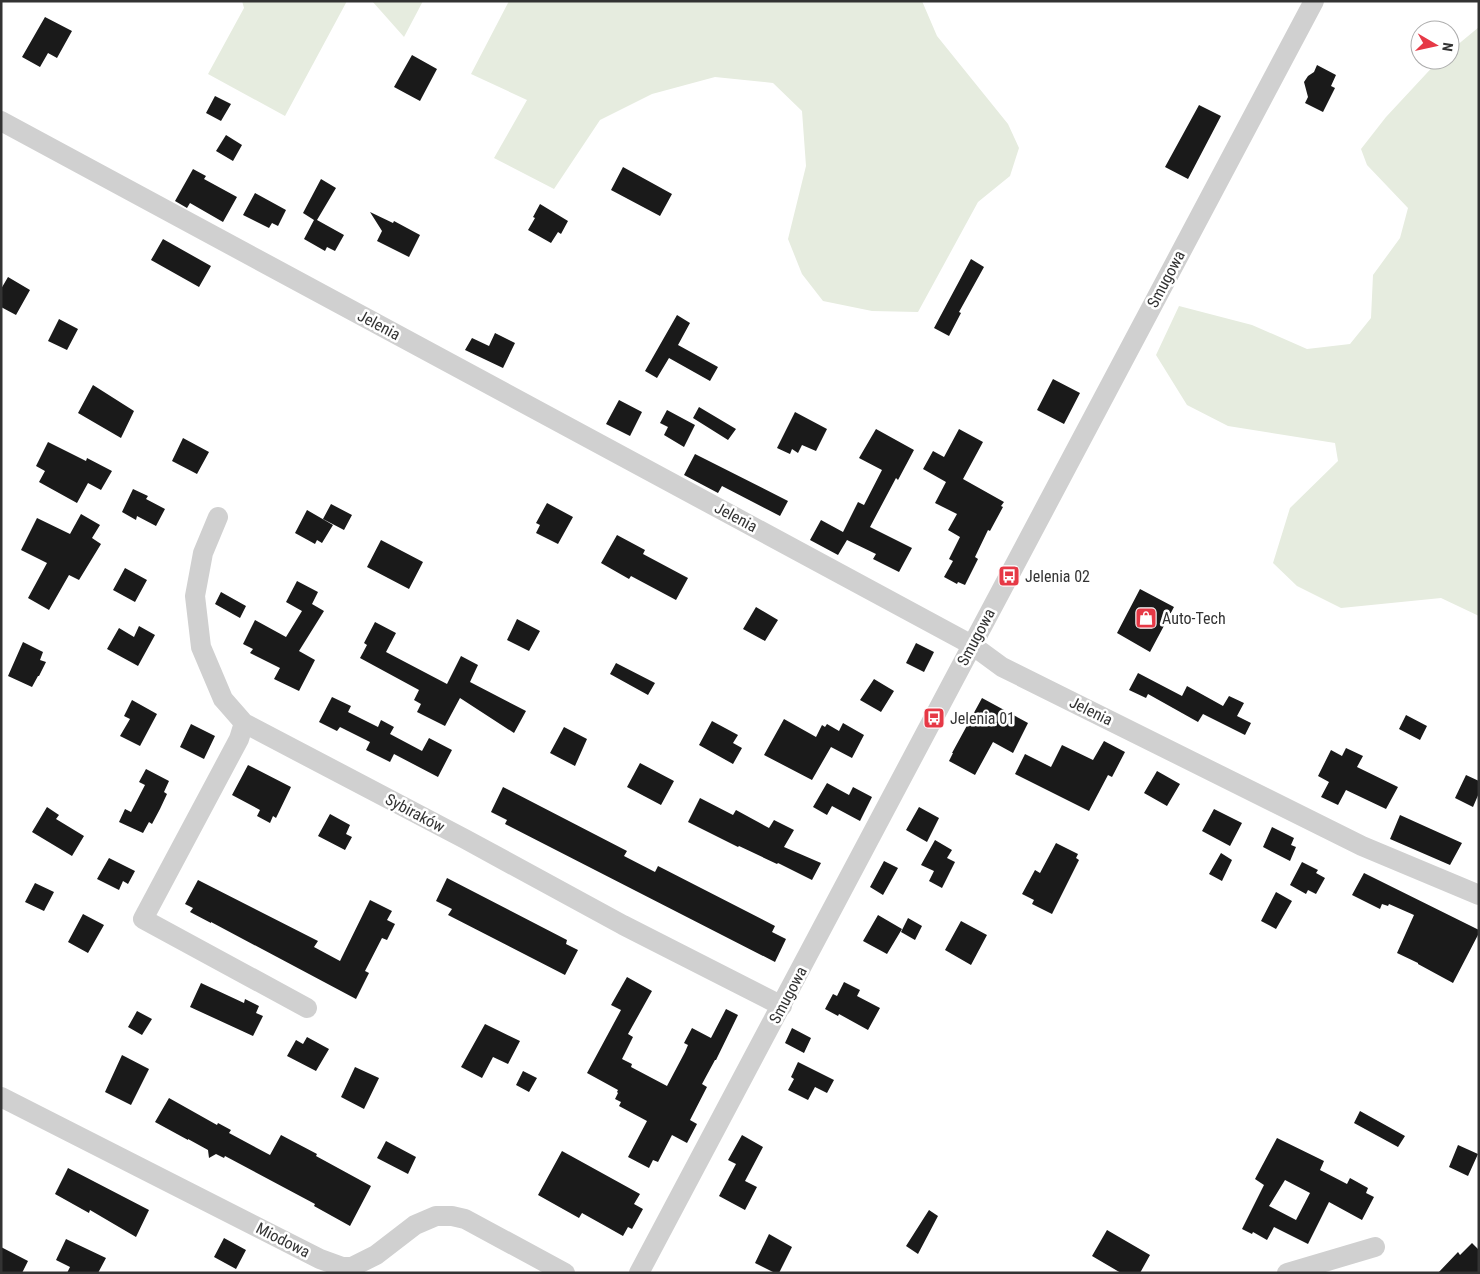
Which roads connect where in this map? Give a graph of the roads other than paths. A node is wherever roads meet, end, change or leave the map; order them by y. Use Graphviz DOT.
graph roads {
  1 [pos="1314,1"];
  2 [pos="1,121"];
  3 [pos="218,517"];
  4 [pos="972,645"];
  5 [pos="244,723"];
  6 [pos="1479,894"];
  7 [pos="782,1006"];
  8 [pos="307,1008"];
  9 [pos="1,1097"];
  10 [pos="1375,1247"];
  11 [pos="565,1273"];
  12 [pos="639,1273"];
  13 [pos="1287,1273"];
  1 -- 4 [label="street, Smugowa"];
  2 -- 4 [label="street, Jelenia"];
  3 -- 5 [label="street, Sybiraków"];
  4 -- 6 [label="street, Jelenia"];
  4 -- 7 [label="street, Smugowa"];
  5 -- 7 [label="street, Sybiraków"];
  5 -- 8 [label="street"];
  7 -- 12 [label="street, Smugowa"];
  9 -- 11 [label="street, Miodowa"];
  10 -- 13 [label="street"];
}
